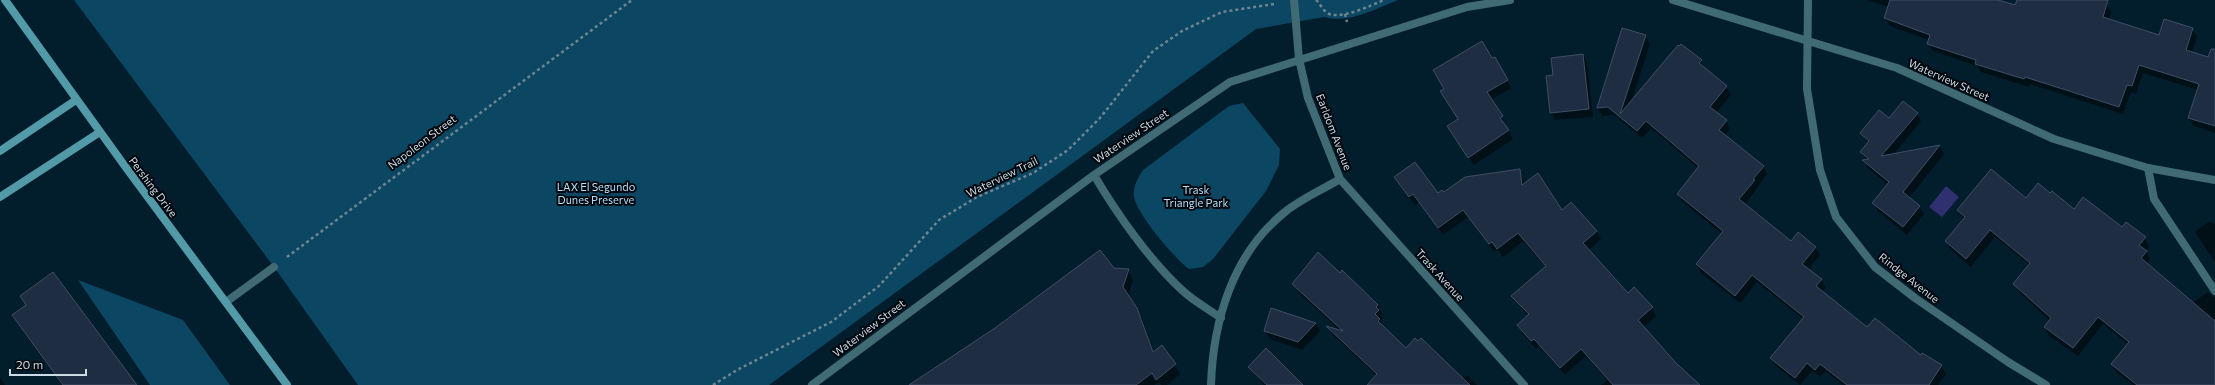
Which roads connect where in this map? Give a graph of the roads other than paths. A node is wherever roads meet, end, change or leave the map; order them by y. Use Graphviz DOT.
graph roads {
  1 [pos="5,0"];
  2 [pos="1294,0"];
  3 [pos="1510,0"];
  4 [pos="1673,0"];
  5 [pos="1808,0"];
  6 [pos="1807,40"];
  7 [pos="1299,59"];
  8 [pos="76,100"];
  9 [pos="100,132"];
  10 [pos="0,151"];
  11 [pos="2148,168"];
  12 [pos="1094,175"];
  13 [pos="1340,180"];
  14 [pos="2215,180"];
  15 [pos="0,197"];
  16 [pos="274,267"];
  17 [pos="2215,291"];
  18 [pos="226,302"];
  19 [pos="1221,318"];
  20 [pos="287,385"];
  21 [pos="812,385"];
  22 [pos="1210,385"];
  23 [pos="1524,385"];
  24 [pos="2046,385"];
  1 -- 8 [label="main road, Pershing Drive"];
  2 -- 7 [label="street, Earldom Avenue"];
  3 -- 7 [label="street, Waterview Street"];
  4 -- 6 [label="street, Waterview Street"];
  5 -- 6 [label="street, Rindge Avenue"];
  6 -- 11 [label="street, Waterview Street"];
  6 -- 24 [label="street, Rindge Avenue"];
  7 -- 12 [label="street, Waterview Street"];
  7 -- 13 [label="street, Earldom Avenue"];
  8 -- 9 [label="main road, Pershing Drive"];
  8 -- 10 [label="main road"];
  9 -- 15 [label="main road"];
  9 -- 18 [label="main road, Pershing Drive"];
  11 -- 14 [label="street, Waterview Street"];
  11 -- 17 [label="street"];
  12 -- 19 [label="street"];
  12 -- 21 [label="street, Waterview Street"];
  13 -- 19 [label="street, Earldom Avenue"];
  13 -- 23 [label="street, Trask Avenue"];
  16 -- 18 [label="street"];
  18 -- 20 [label="main road, Pershing Drive"];
  19 -- 22 [label="street, Earldom Avenue"];
}
